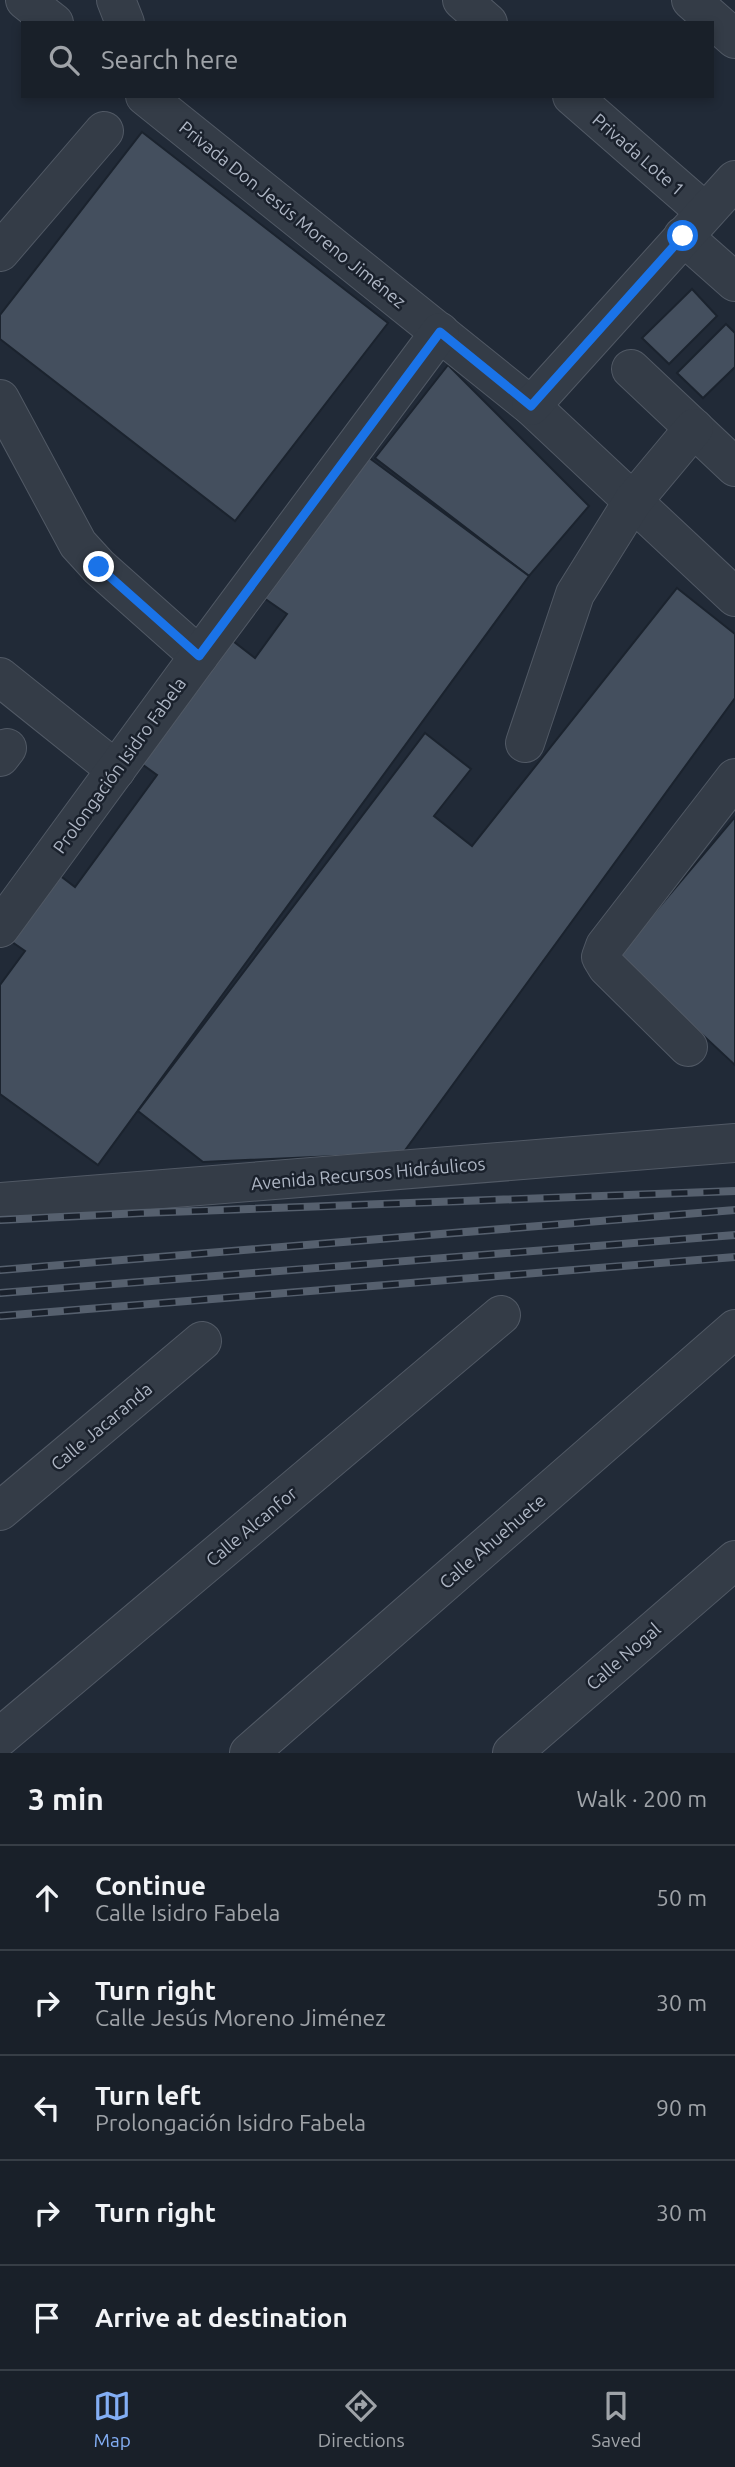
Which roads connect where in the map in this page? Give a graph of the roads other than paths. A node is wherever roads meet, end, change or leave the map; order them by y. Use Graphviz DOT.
graph roads {
  1 [pos="25,0"];
  2 [pos="116,0"];
  3 [pos="462,0"];
  4 [pos="691,0"];
  5 [pos="51,21"];
  6 [pos="124,21"];
  7 [pos="486,21"];
  8 [pos="735,39"];
  9 [pos="148,98"];
  10 [pos="574,98"];
  11 [pos="104,131"];
  12 [pos="735,180"];
  13 [pos="694,224"];
  14 [pos="0,252"];
  15 [pos="735,282"];
  16 [pos="440,332"];
  17 [pos="631,369"];
  18 [pos="0,399"];
  19 [pos="531,406"];
  20 [pos="694,428"];
  21 [pos="735,467"];
  22 [pos="633,501"];
  23 [pos="735,597"];
  24 [pos="199,656"];
  25 [pos="0,677"];
  26 [pos="525,743"];
  27 [pos="116,770"];
  28 [pos="735,778"];
  29 [pos="0,928"];
  30 [pos="688,1047"];
  31 [pos="735,1143"];
  32 [pos="0,1202"];
  33 [pos="501,1315"];
  34 [pos="735,1329"];
  35 [pos="202,1341"];
  36 [pos="0,1511"];
  37 [pos="735,1560"];
  38 [pos="9,1736"];
  39 [pos="249,1753"];
  40 [pos="512,1753"];
  1 -- 5 [label="street"];
  2 -- 6 [label="street"];
  3 -- 7 [label="street"];
  4 -- 8 [label="street"];
  9 -- 16 [label="street, Privada Don Jesús Moreno Jiménez"];
  10 -- 13 [label="street, Privada Lote 1"];
  11 -- 14 [label="street"];
  12 -- 13 [label="street"];
  13 -- 15 [label="street, Privada Lote 1"];
  13 -- 19 [label="street"];
  16 -- 19 [label="street, Privada Don Jesús Moreno Jiménez"];
  16 -- 24 [label="street, Prolongación Isidro Fabela"];
  17 -- 20 [label="street"];
  18 -- 24 [label="street"];
  19 -- 22 [label="street, Privada Don Jesús Moreno Jiménez"];
  20 -- 21 [label="street"];
  20 -- 22 [label="street"];
  22 -- 23 [label="street, Privada Don Jesús Moreno Jiménez"];
  22 -- 26 [label="street"];
  24 -- 27 [label="street, Prolongación Isidro Fabela"];
  25 -- 27 [label="street"];
  27 -- 29 [label="street, Prolongación Isidro Fabela"];
  28 -- 30 [label="street"];
  31 -- 32 [label="street, Avenida Recursos Hidráulicos"];
  33 -- 38 [label="street, Calle Alcanfor"];
  34 -- 39 [label="street, Calle Ahuehuete"];
  35 -- 36 [label="street, Calle Jacaranda"];
  37 -- 40 [label="street, Calle Nogal"];
}
